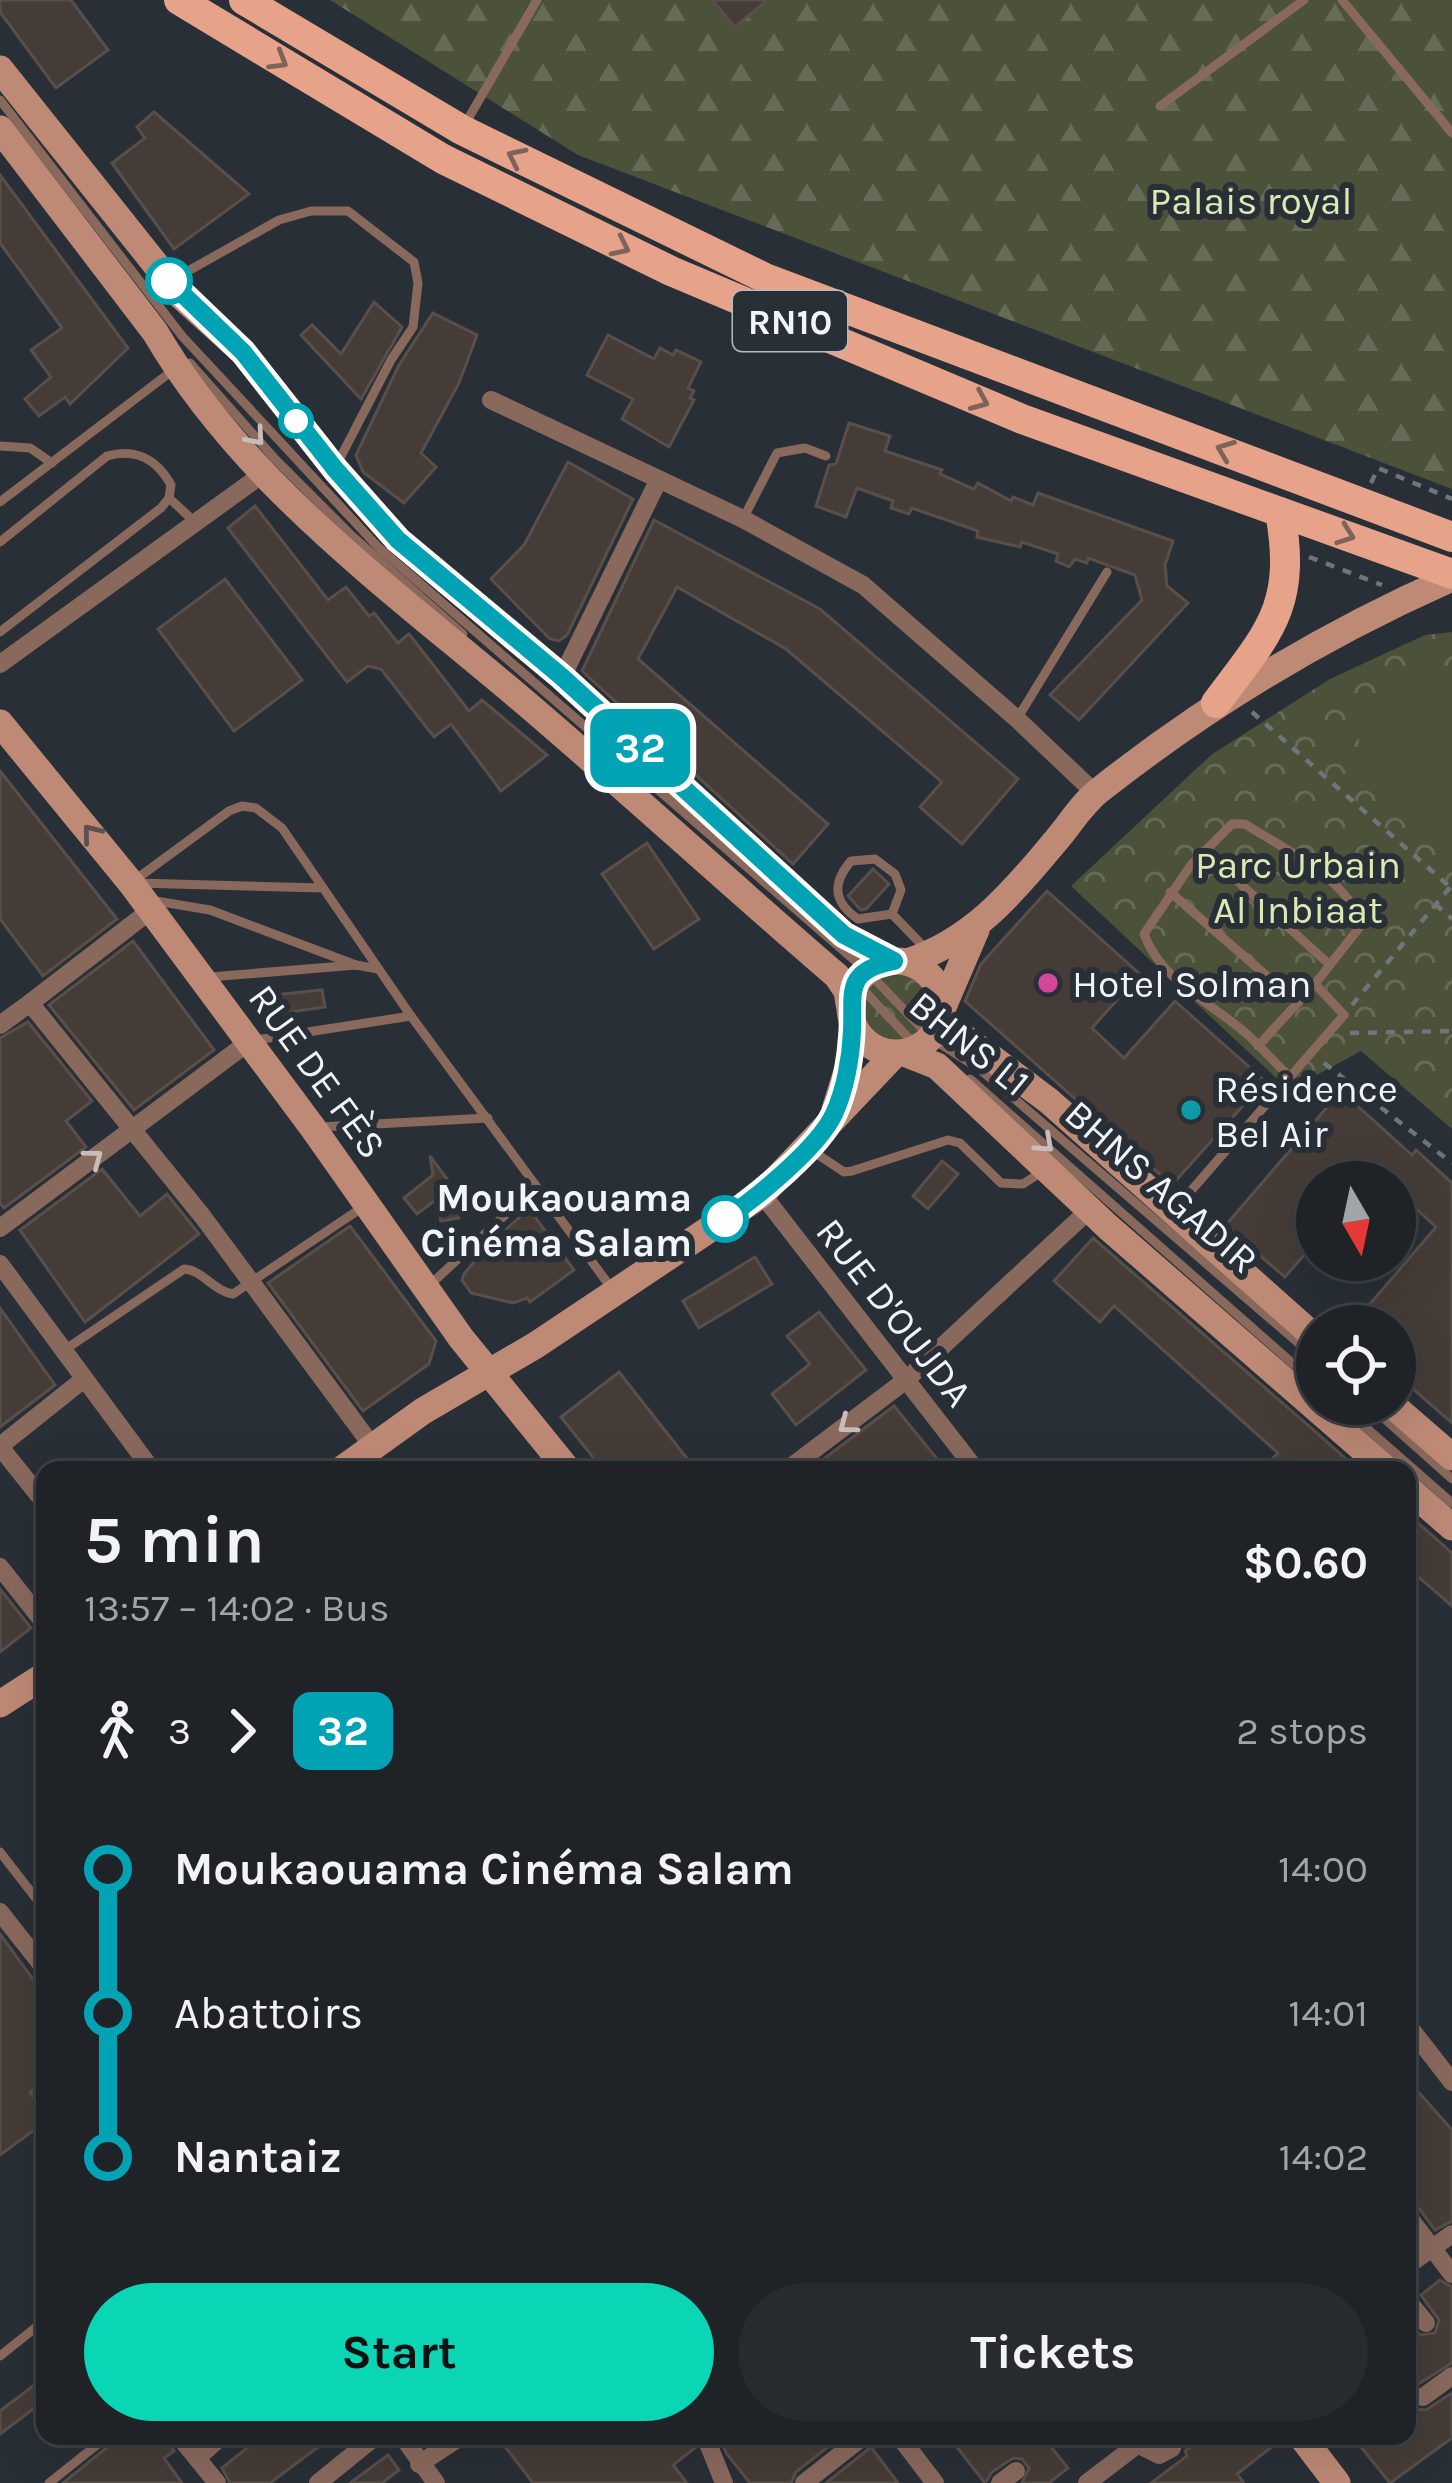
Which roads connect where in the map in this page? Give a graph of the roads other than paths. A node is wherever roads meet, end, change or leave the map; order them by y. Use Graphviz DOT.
graph roads {
  1 [pos="179,0"];
  2 [pos="244,0"];
  3 [pos="537,0"];
  4 [pos="1304,0"];
  5 [pos="1342,0"];
  6 [pos="0,70"];
  7 [pos="0,100"];
  8 [pos="1160,106"];
  9 [pos="0,116"];
  10 [pos="0,129"];
  11 [pos="462,130"];
  12 [pos="1452,133"];
  13 [pos="443,159"];
  14 [pos="169,281"];
  15 [pos="176,368"];
  16 [pos="491,400"];
  17 [pos="2,448"];
  18 [pos="826,457"];
  19 [pos="52,463"];
  20 [pos="335,469"];
  21 [pos="264,473"];
  22 [pos="658,481"];
  23 [pos="170,498"];
  24 [pos="0,502"];
  25 [pos="1280,512"];
  26 [pos="743,519"];
  27 [pos="196,523"];
  28 [pos="1452,537"];
  29 [pos="0,542"];
  30 [pos="1107,572"];
  31 [pos="1446,573"];
  32 [pos="2,626"];
  33 [pos="0,664"];
  34 [pos="562,677"];
  35 [pos="1223,698"];
  36 [pos="1017,719"];
  37 [pos="0,723"];
  38 [pos="1095,793"];
  39 [pos="1204,851"];
  40 [pos="323,888"];
  41 [pos="1171,892"];
  42 [pos="142,897"];
  43 [pos="892,914"];
  44 [pos="981,921"];
  45 [pos="356,965"];
  46 [pos="1330,965"];
  47 [pos="378,969"];
  48 [pos="200,977"];
  49 [pos="879,980"];
  50 [pos="1315,984"];
  51 [pos="0,998"];
  52 [pos="1298,1003"];
  53 [pos="23,1008"];
  54 [pos="411,1016"];
  55 [pos="0,1025"];
  56 [pos="922,1037"];
  57 [pos="250,1041"];
  58 [pos="1258,1046"];
  59 [pos="1289,1076"];
  60 [pos="833,1117"];
  61 [pos="488,1118"];
  62 [pos="313,1128"];
  63 [pos="131,1130"];
  64 [pos="806,1147"];
  65 [pos="1046,1169"];
  66 [pos="536,1187"];
  67 [pos="762,1194"];
  68 [pos="368,1204"];
  69 [pos="1089,1210"];
  70 [pos="1173,1212"];
  71 [pos="0,1228"];
  72 [pos="0,1264"];
  73 [pos="254,1283"];
  74 [pos="427,1288"];
  75 [pos="615,1293"];
  76 [pos="1296,1320"];
  77 [pos="1296,1341"];
  78 [pos="63,1351"];
  79 [pos="1296,1366"];
  80 [pos="488,1373"];
  81 [pos="84,1379"];
  82 [pos="907,1380"];
  83 [pos="1363,1425"];
  84 [pos="1392,1425"];
  85 [pos="1415,1425"];
  86 [pos="0,1446"];
  87 [pos="1452,1457"];
  88 [pos="363,1460"];
  89 [pos="145,1461"];
  90 [pos="561,1461"];
  91 [pos="799,1461"];
  92 [pos="969,1461"];
  93 [pos="1377,1461"];
  94 [pos="1404,1461"];
  95 [pos="1416,1471"];
  96 [pos="1452,1479"];
  97 [pos="36,1492"];
  98 [pos="1416,1496"];
  99 [pos="1452,1503"];
  100 [pos="1452,1527"];
  101 [pos="0,1567"];
  102 [pos="36,1613"];
  103 [pos="36,1679"];
  104 [pos="4,1694"];
  105 [pos="0,1852"];
  106 [pos="36,1898"];
  107 [pos="0,1912"];
  108 [pos="36,1953"];
  109 [pos="1416,2036"];
  110 [pos="1452,2082"];
  111 [pos="1416,2227"];
  112 [pos="1452,2234"];
  113 [pos="1432,2248"];
  114 [pos="1416,2260"];
  115 [pos="1452,2273"];
  116 [pos="1416,2311"];
  117 [pos="1426,2323"];
  118 [pos="36,2327"];
  119 [pos="0,2356"];
  120 [pos="1452,2376"];
  121 [pos="1423,2397"];
  122 [pos="97,2445"];
  123 [pos="186,2445"];
  124 [pos="211,2445"];
  125 [pos="365,2445"];
  126 [pos="407,2445"];
  127 [pos="448,2445"];
  128 [pos="709,2445"];
  129 [pos="853,2445"];
  130 [pos="906,2445"];
  131 [pos="1133,2445"];
  132 [pos="1144,2445"];
  133 [pos="1173,2445"];
  134 [pos="1308,2445"];
  135 [pos="196,2458"];
  136 [pos="419,2464"];
  137 [pos="49,2483"];
  138 [pos="217,2483"];
  139 [pos="318,2483"];
  140 [pos="436,2483"];
  141 [pos="724,2483"];
  142 [pos="805,2483"];
  143 [pos="935,2483"];
  144 [pos="1087,2483"];
  145 [pos="1337,2483"];
  1 -- 13 [label="main road, RN10, one-way"];
  2 -- 11 [label="main road, RN10"];
  3 -- 11 [label="lane"];
  4 -- 8 [label="lane"];
  5 -- 12 [label="lane"];
  6 -- 14 [label="street"];
  7 -- 49 [label="lane, BHNS AGADIR"];
  9 -- 49 [label="lane, BHNS L1, one-way"];
  10 -- 15 [label="street"];
  11 -- 13 [label="main road"];
  28 -- 11 [label="main road, RN10, one-way"];
  13 -- 25 [label="main road, RN10, one-way"];
  14 -- 20 [label="street"];
  14 -- 20 [label="lane"];
  15 -- 19 [label="lane"];
  15 -- 21 [label="street"];
  16 -- 22 [label="street"];
  17 -- 19 [label="lane"];
  18 -- 26 [label="lane"];
  19 -- 24 [label="lane"];
  20 -- 34 [label="street"];
  21 -- 27 [label="street"];
  21 -- 49 [label="street"];
  22 -- 26 [label="street"];
  22 -- 34 [label="street"];
  23 -- 27 [label="lane"];
  23 -- 29 [label="lane"];
  23 -- 32 [label="lane"];
  25 -- 31 [label="main road, RN10, one-way"];
  25 -- 35 [label="main road"];
  26 -- 36 [label="street"];
  27 -- 33 [label="street"];
  30 -- 36 [label="lane"];
  31 -- 35 [label="street"];
  34 -- 49 [label="street"];
  35 -- 38 [label="street"];
  36 -- 38 [label="street"];
  42 -- 37 [label="street, RUE DE FÈS, one-way"];
  38 -- 44 [label="street"];
  39 -- 41 [label="lane"];
  39 -- 46 [label="lane"];
  39 -- 46 [label="lane"];
  40 -- 42 [label="lane"];
  40 -- 42 [label="lane"];
  40 -- 47 [label="lane"];
  41 -- 52 [label="lane"];
  41 -- 58 [label="lane"];
  42 -- 45 [label="lane"];
  42 -- 48 [label="street, RUE DE FÈS"];
  42 -- 53 [label="street"];
  43 -- 43 [label="lane"];
  43 -- 49 [label="lane"];
  44 -- 49 [label="street"];
  44 -- 56 [label="street"];
  45 -- 47 [label="lane"];
  45 -- 48 [label="lane"];
  46 -- 50 [label="lane"];
  47 -- 54 [label="lane"];
  48 -- 57 [label="street, RUE DE FÈS"];
  49 -- 56 [label="lane, BHNS AGADIR"];
  49 -- 56 [label="lane, BHNS L1"];
  49 -- 56 [label="street"];
  49 -- 56 [label="street"];
  49 -- 60 [label="street"];
  50 -- 52 [label="lane"];
  50 -- 59 [label="lane"];
  51 -- 53 [label="street"];
  52 -- 58 [label="lane"];
  53 -- 55 [label="street"];
  53 -- 63 [label="street"];
  54 -- 57 [label="lane"];
  54 -- 61 [label="lane"];
  56 -- 60 [label="street"];
  56 -- 65 [label="street"];
  56 -- 70 [label="street"];
  56 -- 77 [label="lane, BHNS AGADIR"];
  56 -- 79 [label="lane, BHNS L1, one-way"];
  57 -- 62 [label="street, RUE DE FÈS"];
  57 -- 63 [label="street"];
  58 -- 59 [label="lane"];
  59 -- 70 [label="lane"];
  60 -- 64 [label="street"];
  61 -- 62 [label="lane"];
  61 -- 66 [label="lane"];
  62 -- 68 [label="street, RUE DE FÈS"];
  71 -- 63 [label="street, one-way"];
  63 -- 73 [label="street"];
  64 -- 65 [label="lane"];
  64 -- 67 [label="street"];
  65 -- 69 [label="street"];
  66 -- 74 [label="lane"];
  66 -- 75 [label="lane"];
  67 -- 75 [label="street"];
  67 -- 82 [label="street, RUE D'OUJDA"];
  68 -- 73 [label="lane"];
  68 -- 74 [label="street, RUE DE FÈS"];
  69 -- 82 [label="street"];
  69 -- 93 [label="street"];
  70 -- 76 [label="street"];
  72 -- 78 [label="street"];
  73 -- 78 [label="lane"];
  73 -- 88 [label="street"];
  74 -- 80 [label="street, RUE DE FÈS"];
  75 -- 80 [label="street"];
  78 -- 81 [label="street"];
  80 -- 88 [label="street"];
  80 -- 90 [label="street, RUE DE FÈS"];
  81 -- 86 [label="street"];
  81 -- 89 [label="street"];
  82 -- 91 [label="street, one-way"];
  82 -- 92 [label="street, RUE D'OUJDA"];
  83 -- 94 [label="lane"];
  84 -- 96 [label="lane"];
  85 -- 87 [label="street"];
  86 -- 97 [label="street"];
  95 -- 99 [label="lane"];
  98 -- 100 [label="street"];
  101 -- 102 [label="street"];
  103 -- 104 [label="street"];
  105 -- 106 [label="lane"];
  107 -- 108 [label="street"];
  109 -- 110 [label="street"];
  111 -- 113 [label="street"];
  112 -- 113 [label="street"];
  113 -- 114 [label="street"];
  113 -- 115 [label="street"];
  116 -- 117 [label="street"];
  118 -- 119 [label="lane"];
  120 -- 121 [label="street"];
  122 -- 137 [label="lane"];
  123 -- 135 [label="street"];
  124 -- 135 [label="street"];
  125 -- 139 [label="street"];
  126 -- 136 [label="street"];
  127 -- 136 [label="street"];
  128 -- 141 [label="street"];
  129 -- 142 [label="street"];
  130 -- 143 [label="street"];
  131 -- 144 [label="street"];
  132 -- 133 [label="street"];
  134 -- 145 [label="street"];
  135 -- 138 [label="street"];
  136 -- 140 [label="street"];
}
